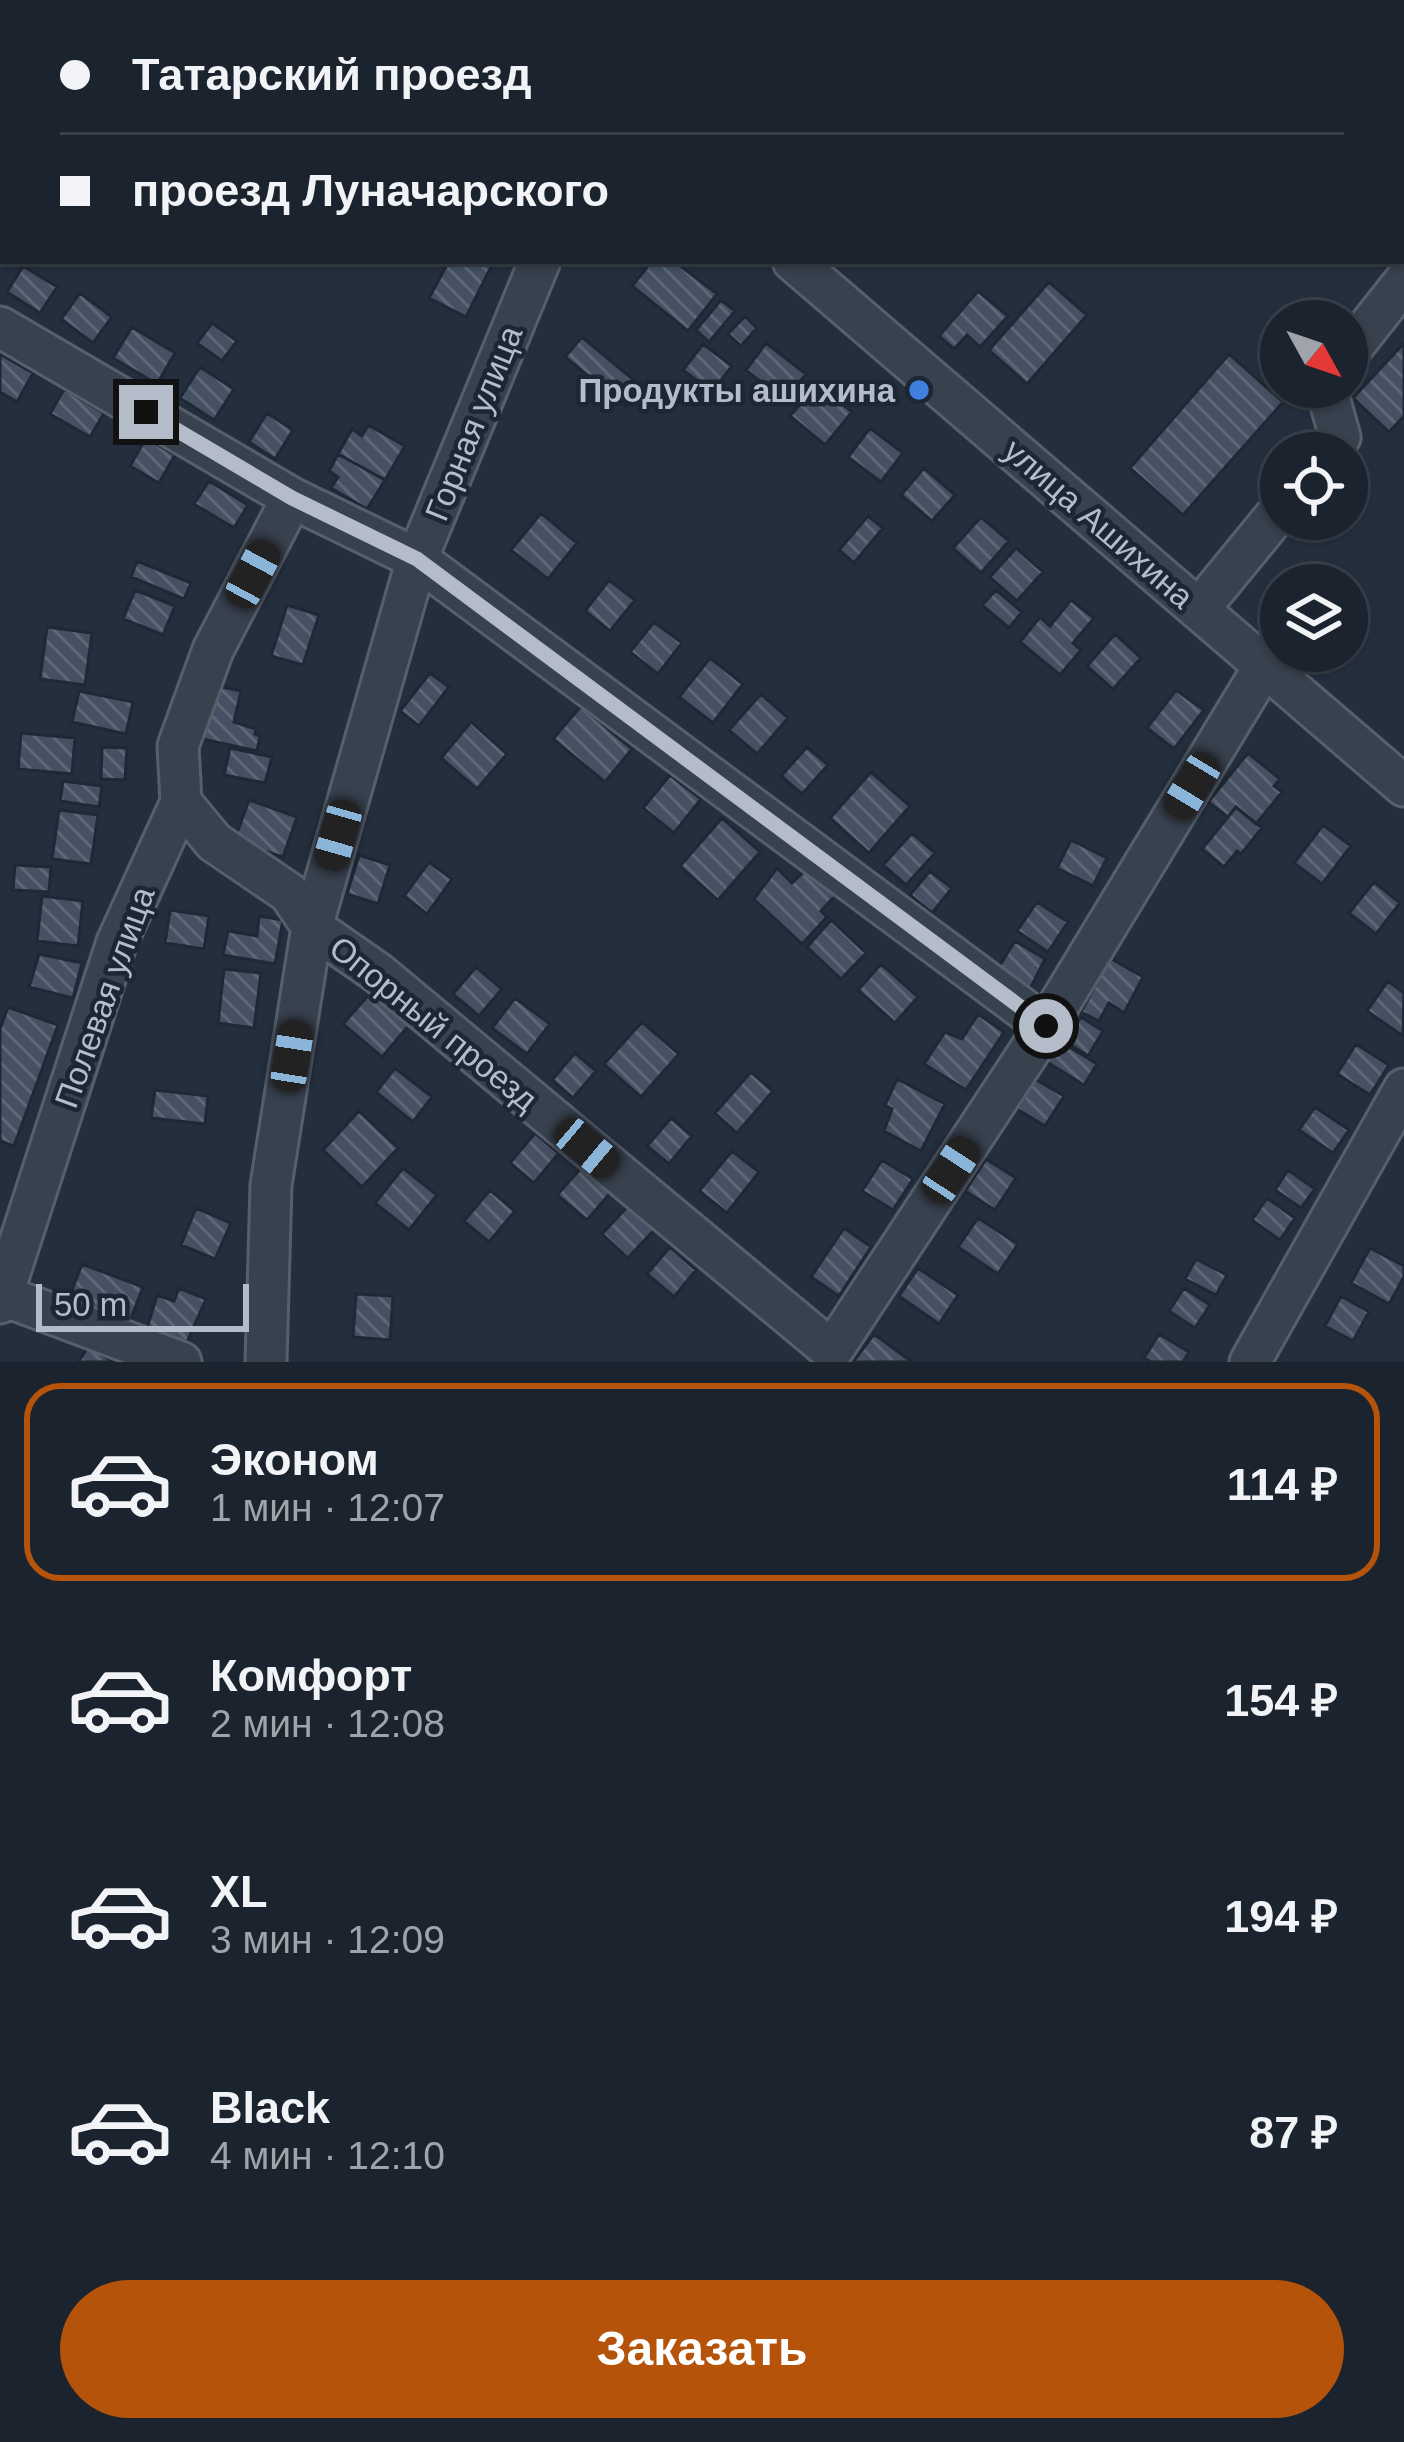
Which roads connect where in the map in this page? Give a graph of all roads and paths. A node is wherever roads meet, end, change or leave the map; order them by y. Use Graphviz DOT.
graph roads {
  1 [pos="539,264"];
  2 [pos="796,264"];
  3 [pos="1404,282"];
  4 [pos="0,327"];
  5 [pos="1368,327"];
  6 [pos="292,498"];
  7 [pos="1260,535"];
  8 [pos="417,559"];
  9 [pos="1199,609"];
  10 [pos="1260,661"];
  11 [pos="1261,672"];
  12 [pos="1273,672"];
  13 [pos="1404,786"];
  14 [pos="181,802"];
  15 [pos="312,927"];
  16 [pos="1046,1026"];
  17 [pos="1404,1089"];
  18 [pos="2,1300"];
  19 [pos="181,1362"];
  20 [pos="266,1362"];
  21 [pos="1250,1362"];
  1 -- 8 [label="street, Горная улица"];
  2 -- 9 [label="street, улица Ашихина"];
  3 -- 5 [label="street"];
  4 -- 6 [label="street"];
  6 -- 8 [label="street"];
  6 -- 14 [label="street, Полевая улица"];
  7 -- 9 [label="street"];
  8 -- 15 [label="street, Горная улица"];
  8 -- 16 [label="street"];
  9 -- 10 [label="street, улица Ашихина"];
  11 -- 16 [label="street"];
  12 -- 13 [label="street, улица Ашихина"];
  14 -- 15 [label="street, Опорный проезд"];
  14 -- 18 [label="street, Полевая улица"];
  15 -- 16 [label="street, Опорный проезд"];
  15 -- 20 [label="street, Горная улица"];
  17 -- 21 [label="street"];
  18 -- 19 [label="street"];
}
